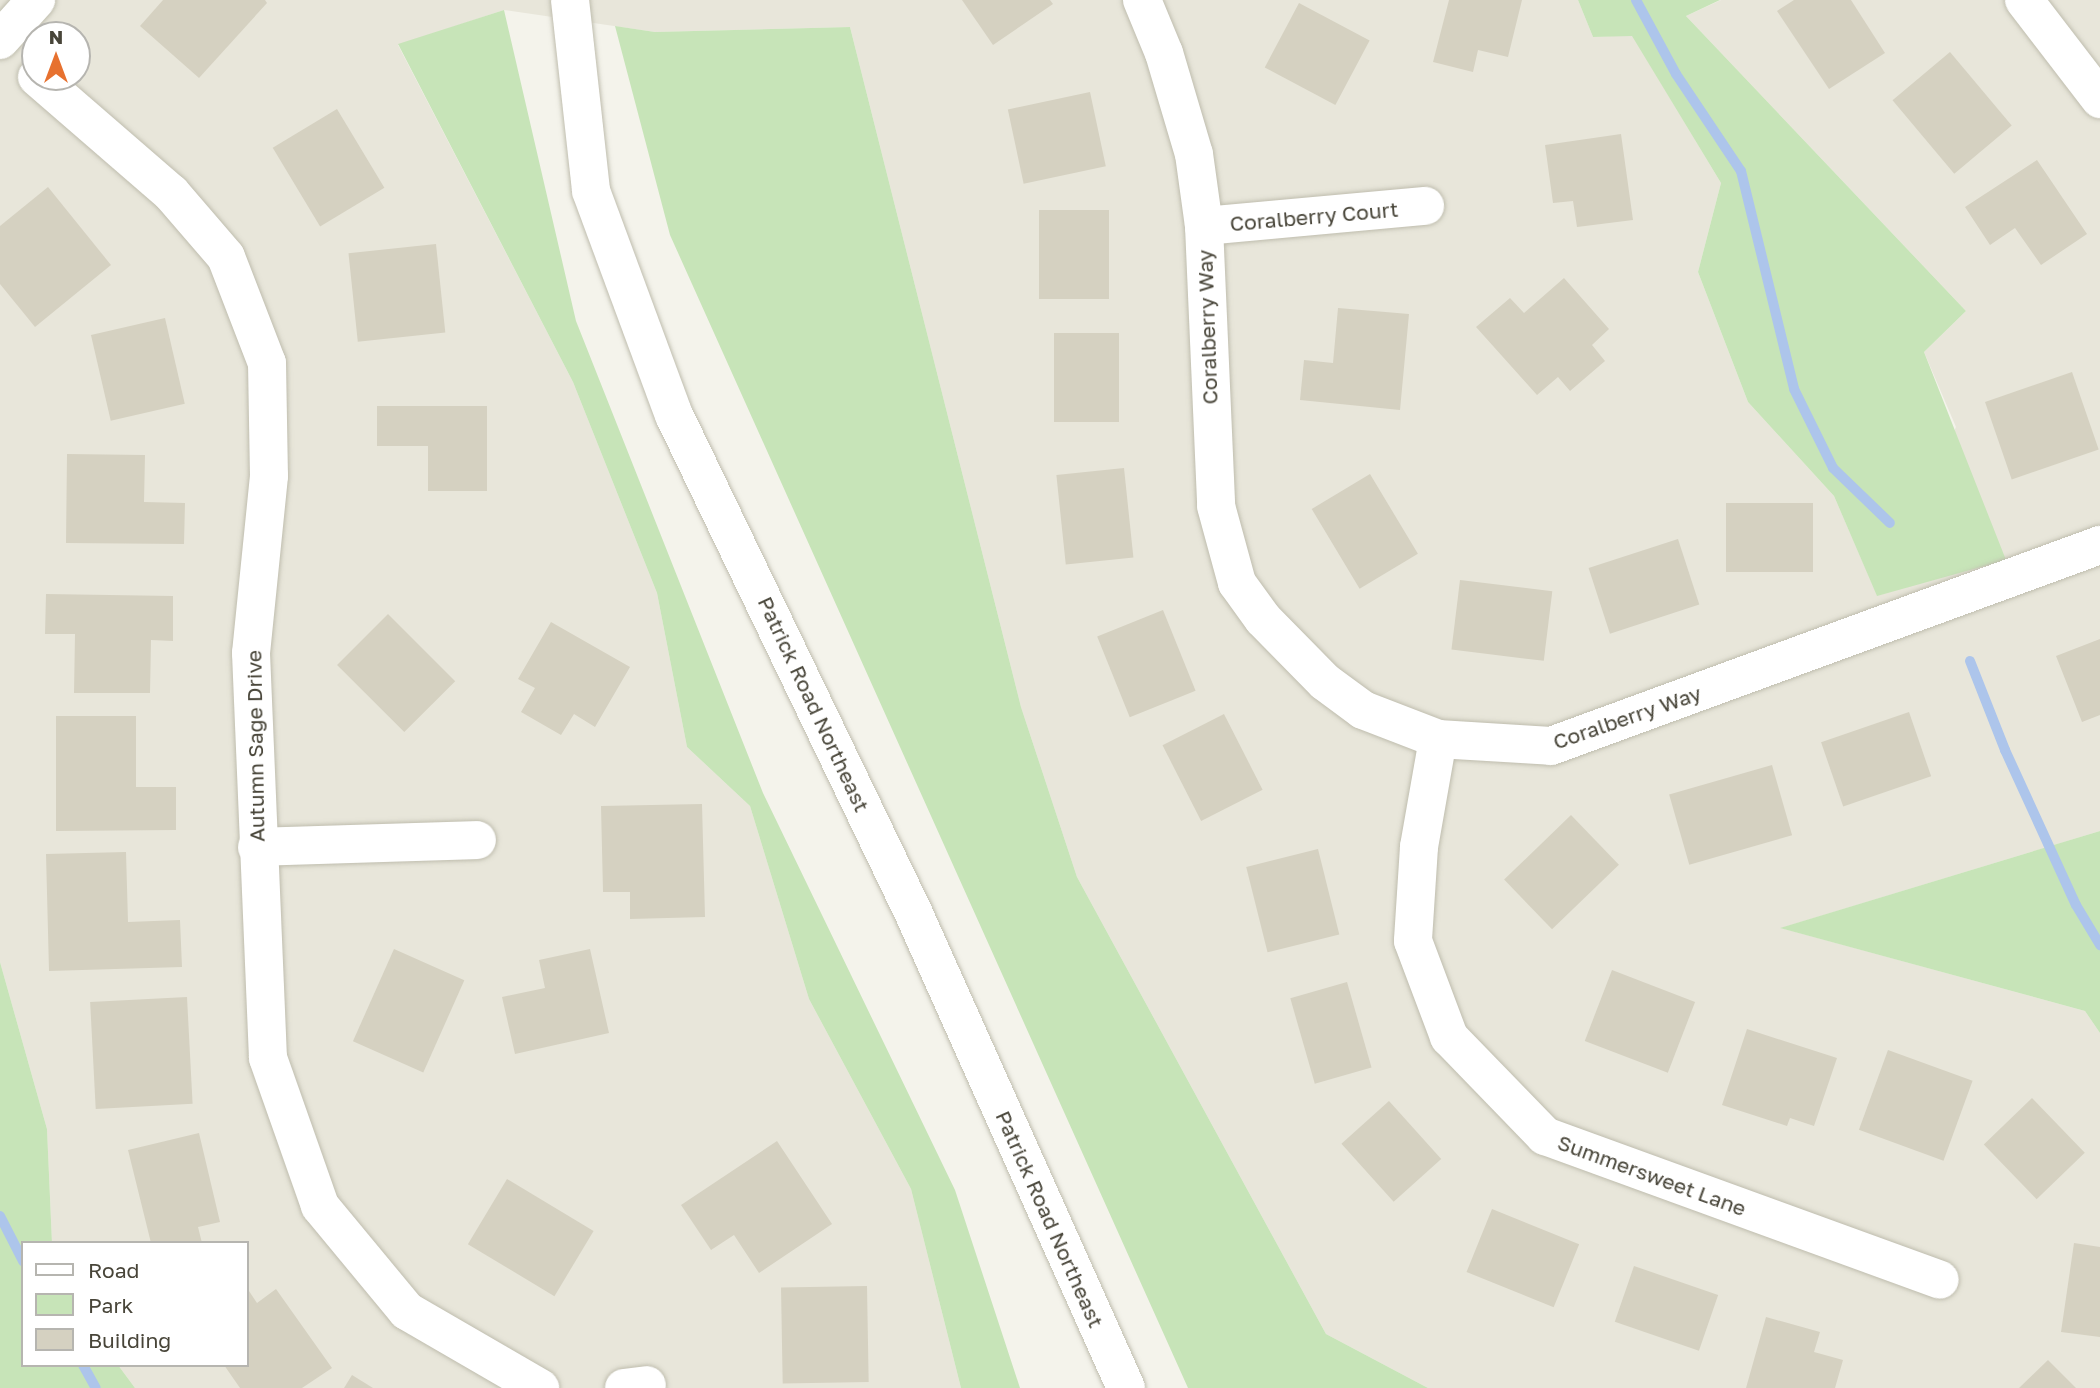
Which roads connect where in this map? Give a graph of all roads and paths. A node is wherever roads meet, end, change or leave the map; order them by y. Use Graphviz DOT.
graph roads {
  1 [pos="36,0"];
  2 [pos="570,0"];
  3 [pos="1142,0"];
  4 [pos="2024,0"];
  5 [pos="0,42"];
  6 [pos="21,62"];
  7 [pos="53,91"];
  8 [pos="2100,99"];
  9 [pos="1425,206"];
  10 [pos="1204,226"];
  11 [pos="2100,545"];
  12 [pos="1438,739"];
  13 [pos="477,840"];
  14 [pos="257,847"];
  15 [pos="1940,1280"];
  16 [pos="540,1388"];
  17 [pos="1126,1388"];
  1 -- 5 [label="street"];
  2 -- 17 [label="street, Patrick Road Northeast"];
  3 -- 10 [label="street, Coralberry Way"];
  4 -- 8 [label="street"];
  5 -- 6 [label="street, Autumn Sage Drive"];
  7 -- 14 [label="street, Autumn Sage Drive"];
  9 -- 10 [label="street, Coralberry Court"];
  10 -- 12 [label="street, Coralberry Way"];
  11 -- 12 [label="street, Coralberry Way"];
  12 -- 15 [label="street, Summersweet Lane"];
  13 -- 14 [label="street"];
  14 -- 16 [label="street, Autumn Sage Drive"];
}
